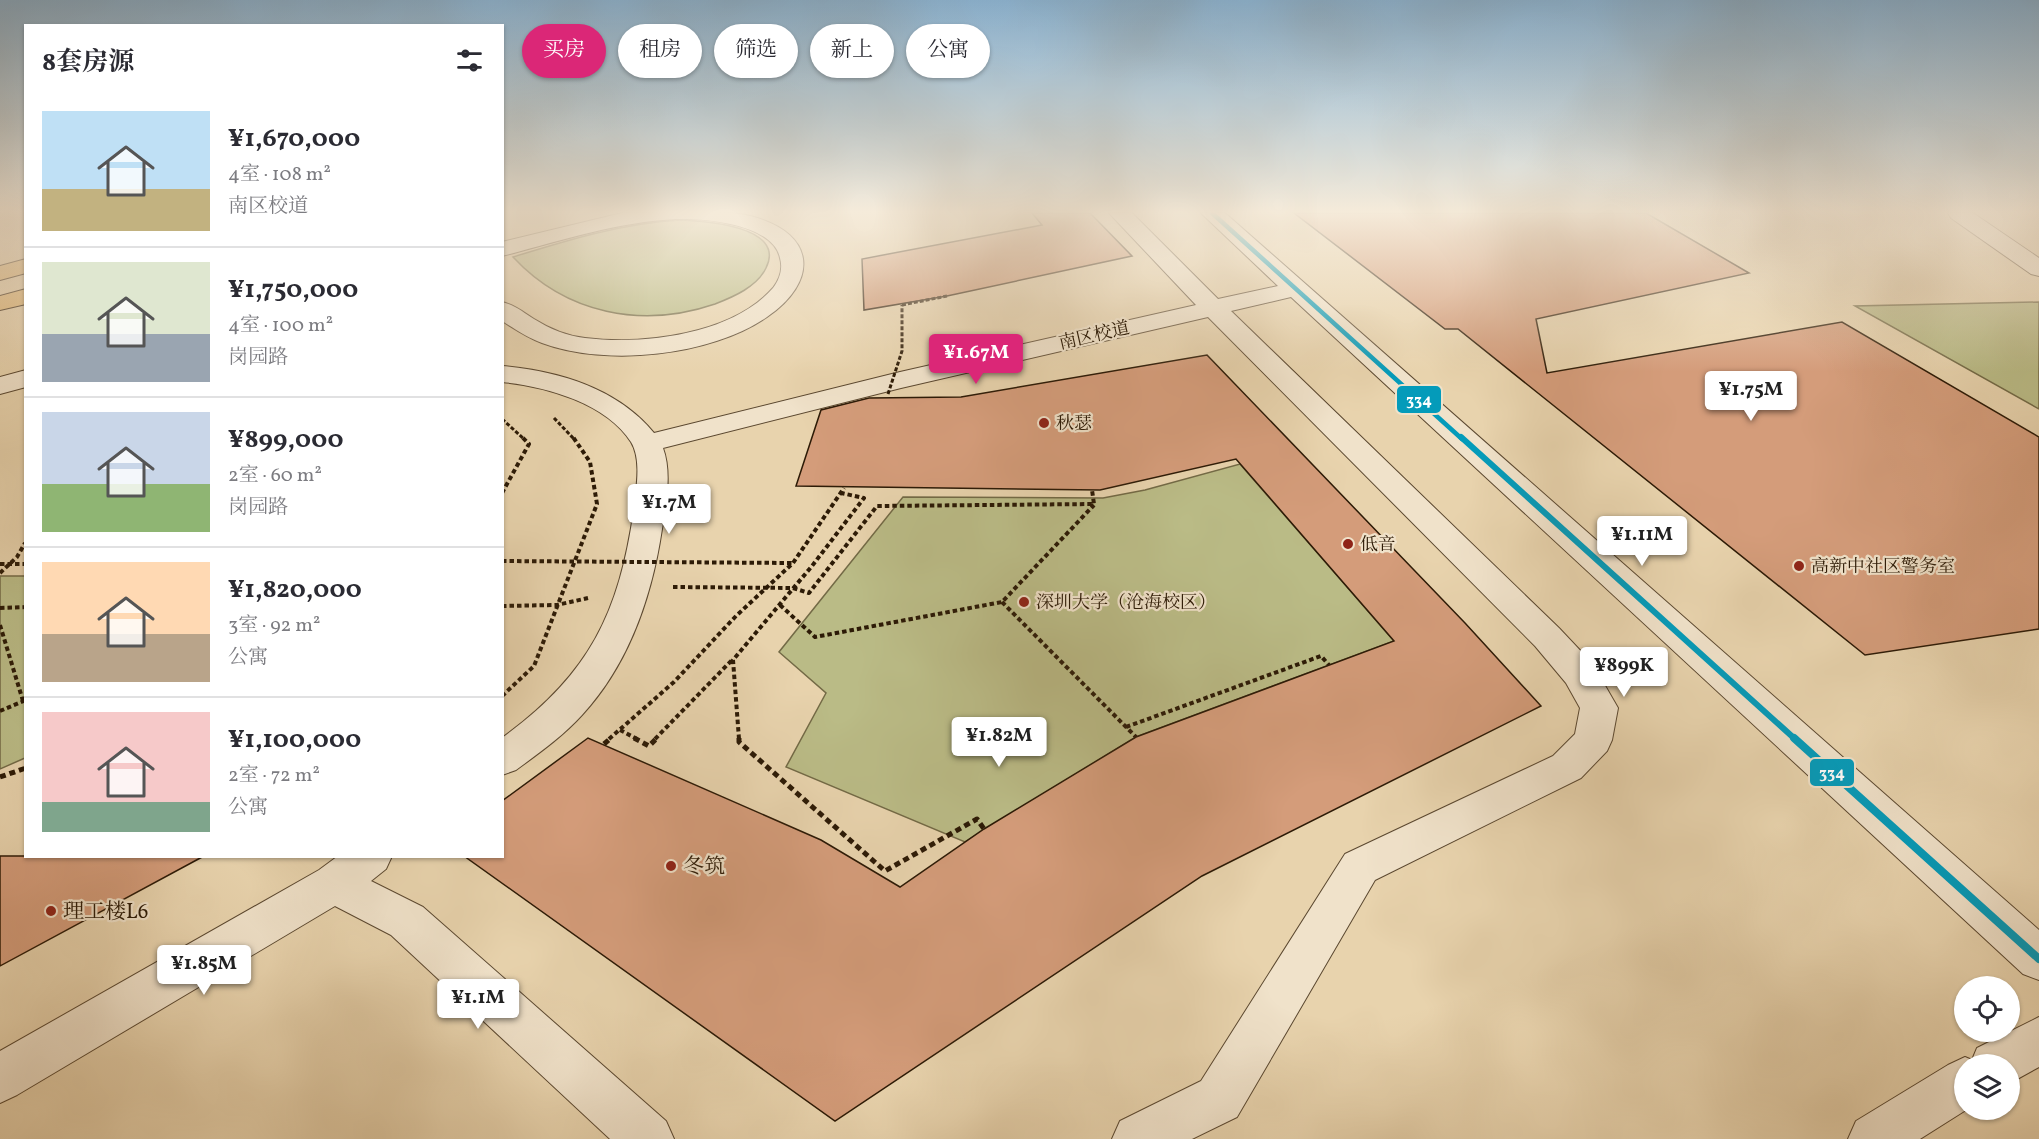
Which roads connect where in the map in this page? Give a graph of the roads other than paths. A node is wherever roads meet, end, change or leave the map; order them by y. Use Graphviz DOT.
graph roads {
  1 [pos="792,266"];
  2 [pos="1172,266"];
  3 [pos="1271,266"];
  4 [pos="24,267"];
  5 [pos="0,273"];
  6 [pos="1296,289"];
  7 [pos="24,297"];
  8 [pos="0,303"];
  9 [pos="1213,308"];
  10 [pos="504,310"];
  11 [pos="504,374"];
  12 [pos="24,379"];
  13 [pos="24,385"];
  14 [pos="0,386"];
  15 [pos="0,391"];
  16 [pos="647,443"];
  17 [pos="504,758"];
  18 [pos="367,858"];
  19 [pos="334,884"];
  20 [pos="2039,959"];
  21 [pos="2039,1041"];
  22 [pos="2015,1054"];
  23 [pos="0,1078"];
  24 [pos="1954,1089"];
  25 [pos="648,1139"];
  26 [pos="1138,1139"];
  27 [pos="1874,1139"];
  1 -- 10 [label="street"];
  2 -- 9 [label="street"];
  3 -- 6 [label="street"];
  4 -- 5 [label="main road"];
  6 -- 9 [label="street, 南区校道"];
  6 -- 20 [label="street"];
  7 -- 8 [label="main road"];
  9 -- 16 [label="street, 南区校道"];
  9 -- 26 [label="street"];
  11 -- 16 [label="street"];
  12 -- 14 [label="street"];
  13 -- 15 [label="street"];
  16 -- 17 [label="street"];
  18 -- 19 [label="street"];
  19 -- 23 [label="street"];
  19 -- 25 [label="street"];
  21 -- 22 [label="street"];
  24 -- 27 [label="street"];
}
